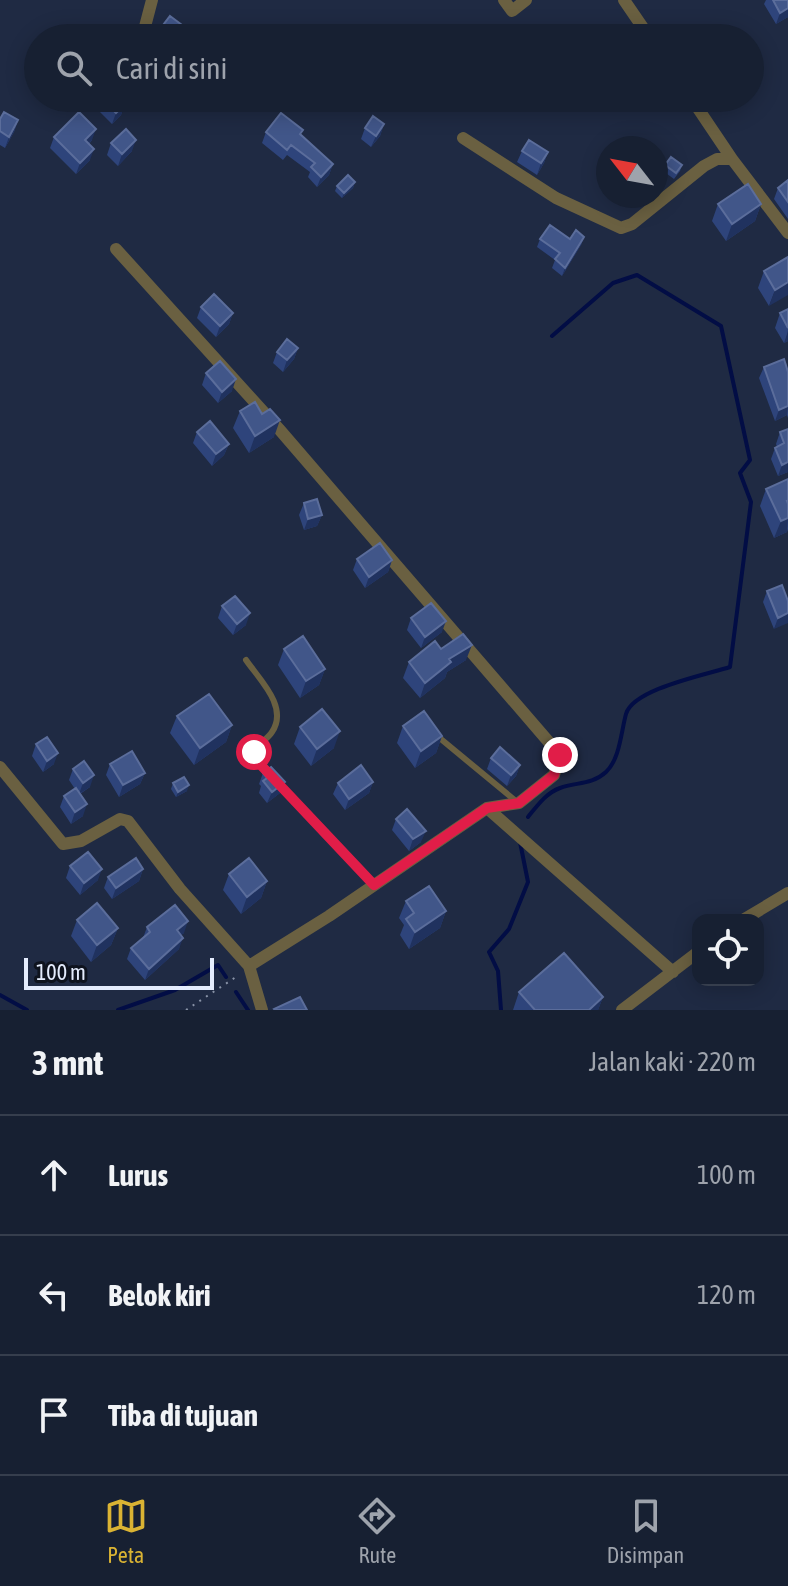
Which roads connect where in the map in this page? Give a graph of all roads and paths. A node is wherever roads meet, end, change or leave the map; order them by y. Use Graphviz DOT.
graph roads {
  1 [pos="152,0"];
  2 [pos="504,0"];
  3 [pos="526,0"];
  4 [pos="624,0"];
  5 [pos="146,24"];
  6 [pos="640,24"];
  7 [pos="700,112"];
  8 [pos="463,138"];
  9 [pos="732,159"];
  10 [pos="788,233"];
  11 [pos="116,249"];
  12 [pos="246,660"];
  13 [pos="427,728"];
  14 [pos="0,767"];
  15 [pos="519,803"];
  16 [pos="487,808"];
  17 [pos="374,885"];
  18 [pos="788,893"];
  19 [pos="753,914"];
  20 [pos="692,957"];
  21 [pos="249,966"];
  22 [pos="673,972"];
  23 [pos="186,1010"];
  24 [pos="262,1010"];
  25 [pos="622,1010"];
  1 -- 5 [label="street"];
  2 -- 3 [label="street"];
  4 -- 6 [label="street"];
  7 -- 9 [label="street"];
  8 -- 9 [label="street"];
  9 -- 10 [label="street"];
  11 -- 15 [label="street"];
  12 -- 17 [label="lane"];
  13 -- 15 [label="lane"];
  14 -- 21 [label="street"];
  15 -- 16 [label="street"];
  16 -- 17 [label="street"];
  16 -- 22 [label="street"];
  17 -- 21 [label="street"];
  18 -- 19 [label="street"];
  20 -- 22 [label="street"];
  21 -- 23 [label="path"];
  21 -- 24 [label="street"];
  22 -- 25 [label="street"];
}
